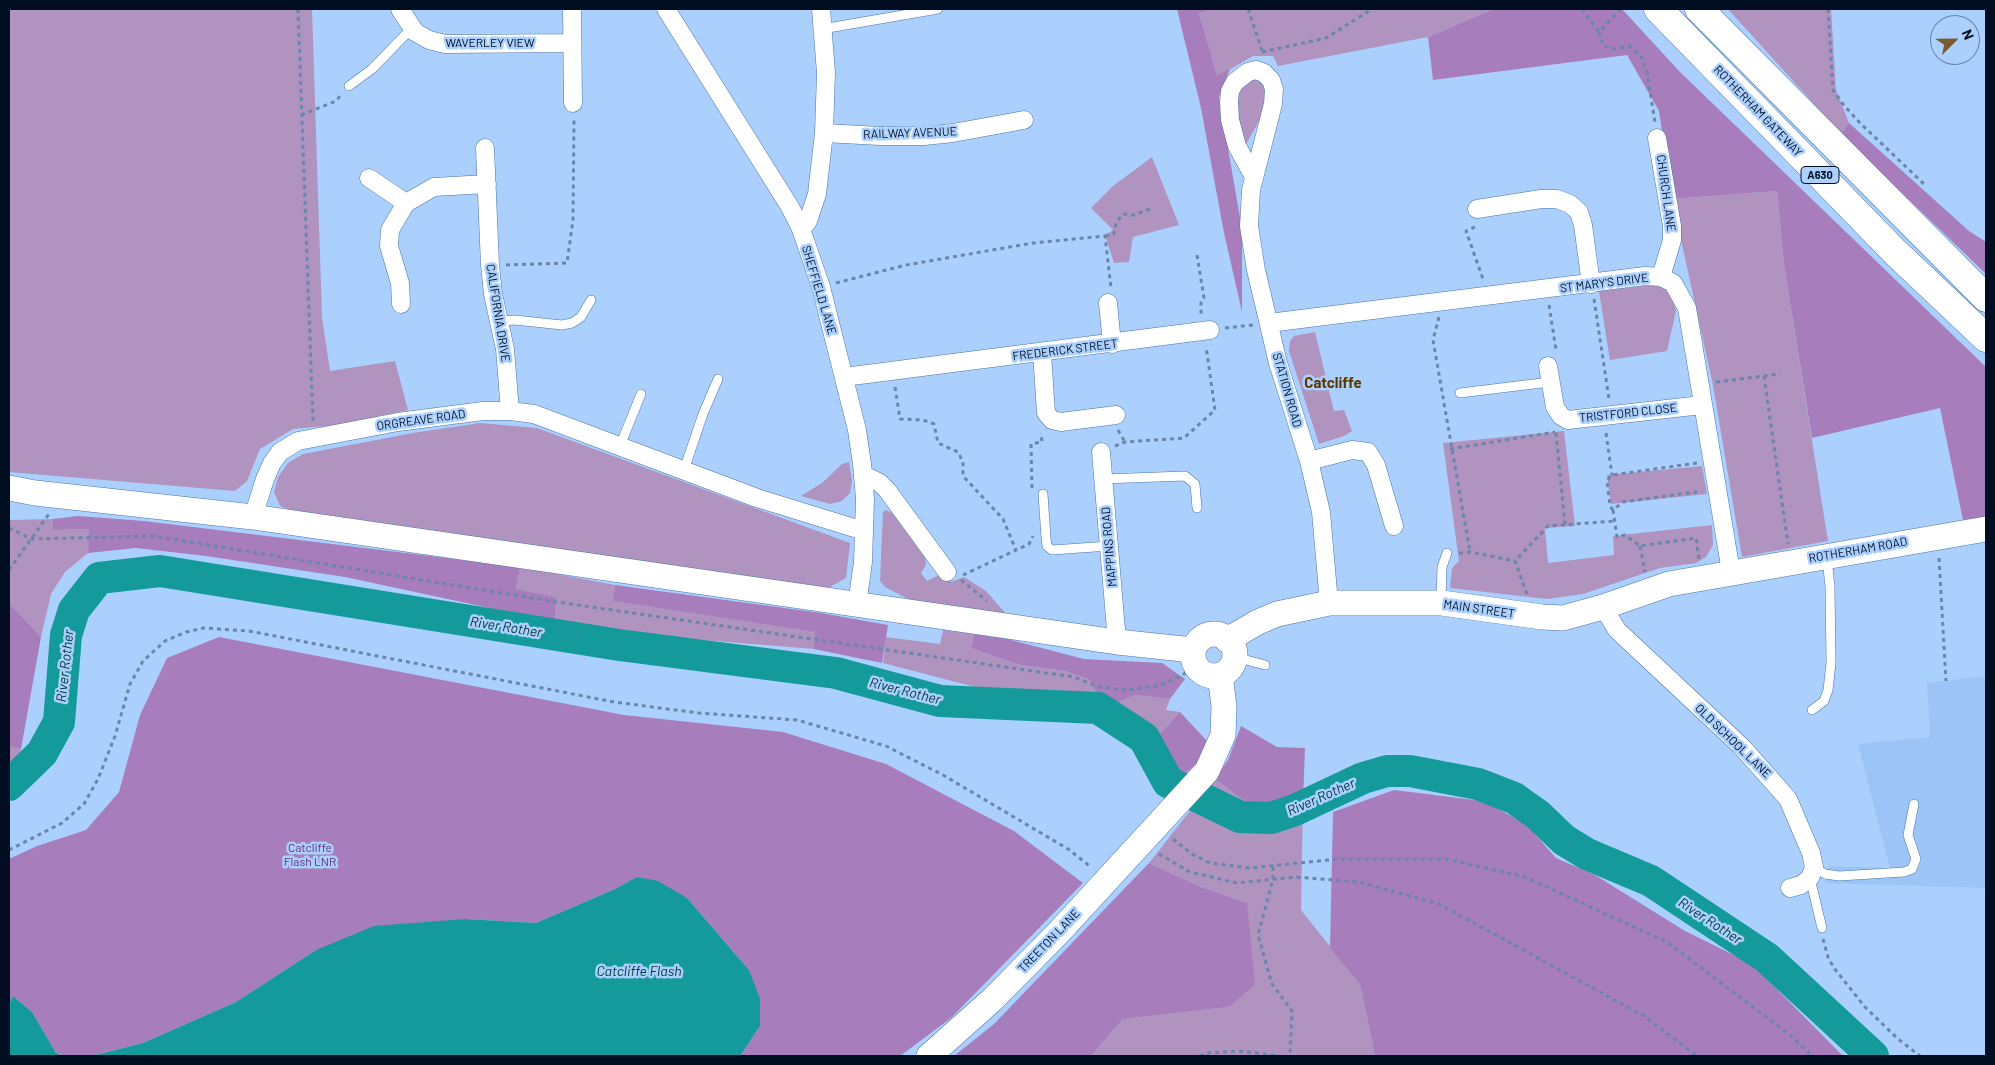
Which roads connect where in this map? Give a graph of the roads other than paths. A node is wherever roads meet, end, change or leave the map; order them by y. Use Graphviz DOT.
graph roads {
  1 [pos="400,9"];
  2 [pos="572,9"];
  3 [pos="666,9"];
  4 [pos="820,9"];
  5 [pos="938,9"];
  6 [pos="1658,9"];
  7 [pos="1699,9"];
  8 [pos="412,28"];
  9 [pos="822,29"];
  10 [pos="572,43"];
  11 [pos="349,86"];
  12 [pos="573,103"];
  13 [pos="1024,120"];
  14 [pos="824,133"];
  15 [pos="1657,138"];
  16 [pos="486,148"];
  17 [pos="1254,177"];
  18 [pos="369,178"];
  19 [pos="486,184"];
  20 [pos="406,202"];
  21 [pos="1477,209"];
  22 [pos="801,229"];
  23 [pos="1661,277"];
  24 [pos="1591,284"];
  25 [pos="1986,298"];
  26 [pos="591,300"];
  27 [pos="1108,303"];
  28 [pos="401,304"];
  29 [pos="501,321"];
  30 [pos="1269,323"];
  31 [pos="1207,330"];
  32 [pos="1986,338"];
  33 [pos="1112,344"];
  34 [pos="1042,353"];
  35 [pos="1551,368"];
  36 [pos="844,377"];
  37 [pos="718,379"];
  38 [pos="1460,393"];
  39 [pos="641,394"];
  40 [pos="1702,405"];
  41 [pos="510,411"];
  42 [pos="1116,415"];
  43 [pos="620,446"];
  44 [pos="1101,452"];
  45 [pos="1309,461"];
  46 [pos="684,470"];
  47 [pos="864,475"];
  48 [pos="1103,479"];
  49 [pos="9,488"];
  50 [pos="1043,494"];
  51 [pos="1198,508"];
  52 [pos="253,516"];
  53 [pos="1394,526"];
  54 [pos="1986,529"];
  55 [pos="864,531"];
  56 [pos="1109,546"];
  57 [pos="1447,553"];
  58 [pos="1826,556"];
  59 [pos="947,572"];
  60 [pos="1731,572"];
  61 [pos="1329,603"];
  62 [pos="1442,603"];
  63 [pos="857,605"];
  64 [pos="1603,607"];
  65 [pos="1117,642"];
  66 [pos="1194,657"];
  67 [pos="1227,657"];
  68 [pos="1265,665"];
  69 [pos="1812,710"];
  70 [pos="1914,804"];
  71 [pos="1812,872"];
  72 [pos="1790,888"];
  73 [pos="1822,928"];
  74 [pos="929,1056"];
  1 -- 8 [label="street, WAVERLEY VIEW"];
  2 -- 10 [label="street"];
  3 -- 22 [label="street, SHEFFIELD LANE"];
  4 -- 9 [label="street"];
  5 -- 9 [label="lane"];
  6 -- 32 [label="highway, ROTHERHAM GATEWAY / A630"];
  7 -- 25 [label="highway, A630"];
  8 -- 10 [label="street, WAVERLEY VIEW"];
  8 -- 11 [label="lane"];
  9 -- 14 [label="street"];
  10 -- 12 [label="street"];
  13 -- 14 [label="street, RAILWAY AVENUE"];
  14 -- 22 [label="street"];
  15 -- 23 [label="street, CHURCH LANE"];
  16 -- 19 [label="street, CALIFORNIA DRIVE"];
  17 -- 17 [label="street, STATION ROAD"];
  17 -- 30 [label="street, STATION ROAD"];
  18 -- 20 [label="street"];
  19 -- 20 [label="street"];
  19 -- 29 [label="street, CALIFORNIA DRIVE"];
  20 -- 28 [label="street"];
  21 -- 24 [label="street"];
  22 -- 36 [label="street, SHEFFIELD LANE"];
  23 -- 24 [label="street, ST MARY'S DRIVE"];
  23 -- 40 [label="street, ST MARY'S DRIVE"];
  24 -- 30 [label="street, ST MARY'S DRIVE"];
  26 -- 29 [label="lane"];
  27 -- 33 [label="street"];
  29 -- 41 [label="street, CALIFORNIA DRIVE"];
  30 -- 45 [label="street, STATION ROAD"];
  31 -- 33 [label="street, FREDERICK STREET"];
  33 -- 34 [label="street, FREDERICK STREET"];
  34 -- 36 [label="street, FREDERICK STREET"];
  34 -- 42 [label="street"];
  35 -- 38 [label="lane"];
  35 -- 40 [label="street, TRISTFORD CLOSE"];
  36 -- 47 [label="street, SHEFFIELD LANE"];
  37 -- 46 [label="lane"];
  39 -- 43 [label="lane"];
  40 -- 60 [label="street, ST MARY'S DRIVE"];
  41 -- 43 [label="street, ORGREAVE ROAD"];
  41 -- 52 [label="street, ORGREAVE ROAD"];
  43 -- 46 [label="street, ORGREAVE ROAD"];
  44 -- 48 [label="street, MAPPINS ROAD"];
  45 -- 53 [label="street"];
  45 -- 61 [label="street, STATION ROAD"];
  46 -- 55 [label="street, ORGREAVE ROAD"];
  47 -- 55 [label="street, SHEFFIELD LANE"];
  47 -- 59 [label="street"];
  48 -- 51 [label="lane"];
  48 -- 56 [label="street, MAPPINS ROAD"];
  49 -- 52 [label="main road"];
  50 -- 56 [label="lane"];
  52 -- 63 [label="main road"];
  54 -- 58 [label="main road, ROTHERHAM ROAD"];
  55 -- 63 [label="street, SHEFFIELD LANE"];
  56 -- 65 [label="street, MAPPINS ROAD"];
  57 -- 62 [label="lane"];
  58 -- 60 [label="main road, ROTHERHAM ROAD"];
  58 -- 69 [label="lane"];
  60 -- 64 [label="main road, MAIN STREET"];
  61 -- 62 [label="main road, MAIN STREET"];
  61 -- 67 [label="main road, MAIN STREET"];
  62 -- 64 [label="main road, MAIN STREET"];
  63 -- 65 [label="main road"];
  64 -- 71 [label="street, OLD SCHOOL LANE"];
  65 -- 66 [label="main road"];
  66 -- 67 [label="main road"];
  66 -- 67 [label="main road"];
  67 -- 68 [label="lane"];
  67 -- 74 [label="main road, TREETON LANE"];
  70 -- 71 [label="lane"];
  71 -- 72 [label="street"];
  71 -- 73 [label="lane"];
}
